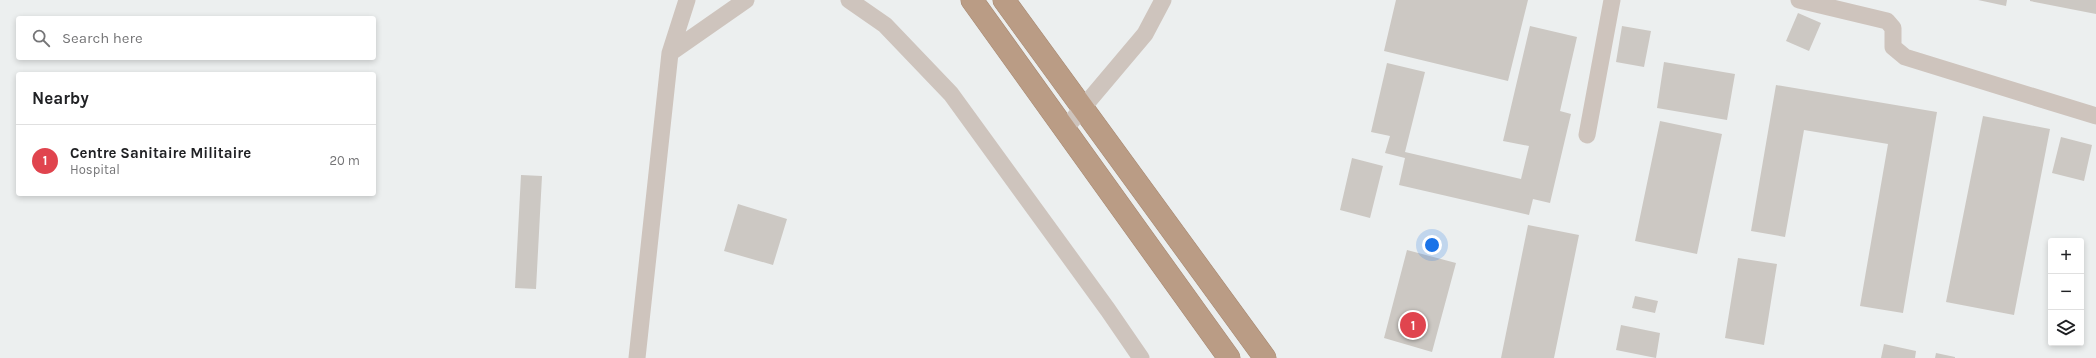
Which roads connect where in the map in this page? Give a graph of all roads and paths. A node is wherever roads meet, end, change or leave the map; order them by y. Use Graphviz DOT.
graph roads {
  1 [pos="687,0"];
  2 [pos="746,0"];
  3 [pos="849,0"];
  4 [pos="972,0"];
  5 [pos="1004,0"];
  6 [pos="1163,0"];
  7 [pos="1612,0"];
  8 [pos="1799,0"];
  9 [pos="670,53"];
  10 [pos="1082,107"];
  11 [pos="2096,116"];
  12 [pos="1064,130"];
  13 [pos="1587,135"];
  14 [pos="1260,351"];
  15 [pos="637,358"];
  16 [pos="1141,358"];
  17 [pos="1229,358"];
  18 [pos="1234,358"];
  1 -- 9 [label="lane"];
  2 -- 9 [label="lane"];
  3 -- 16 [label="lane"];
  4 -- 12 [label="highway"];
  5 -- 10 [label="highway"];
  6 -- 10 [label="lane"];
  7 -- 13 [label="lane"];
  8 -- 11 [label="lane"];
  9 -- 15 [label="lane"];
  10 -- 12 [label="lane"];
  10 -- 14 [label="highway"];
  12 -- 17 [label="highway"];
  14 -- 18 [label="highway"];
}
